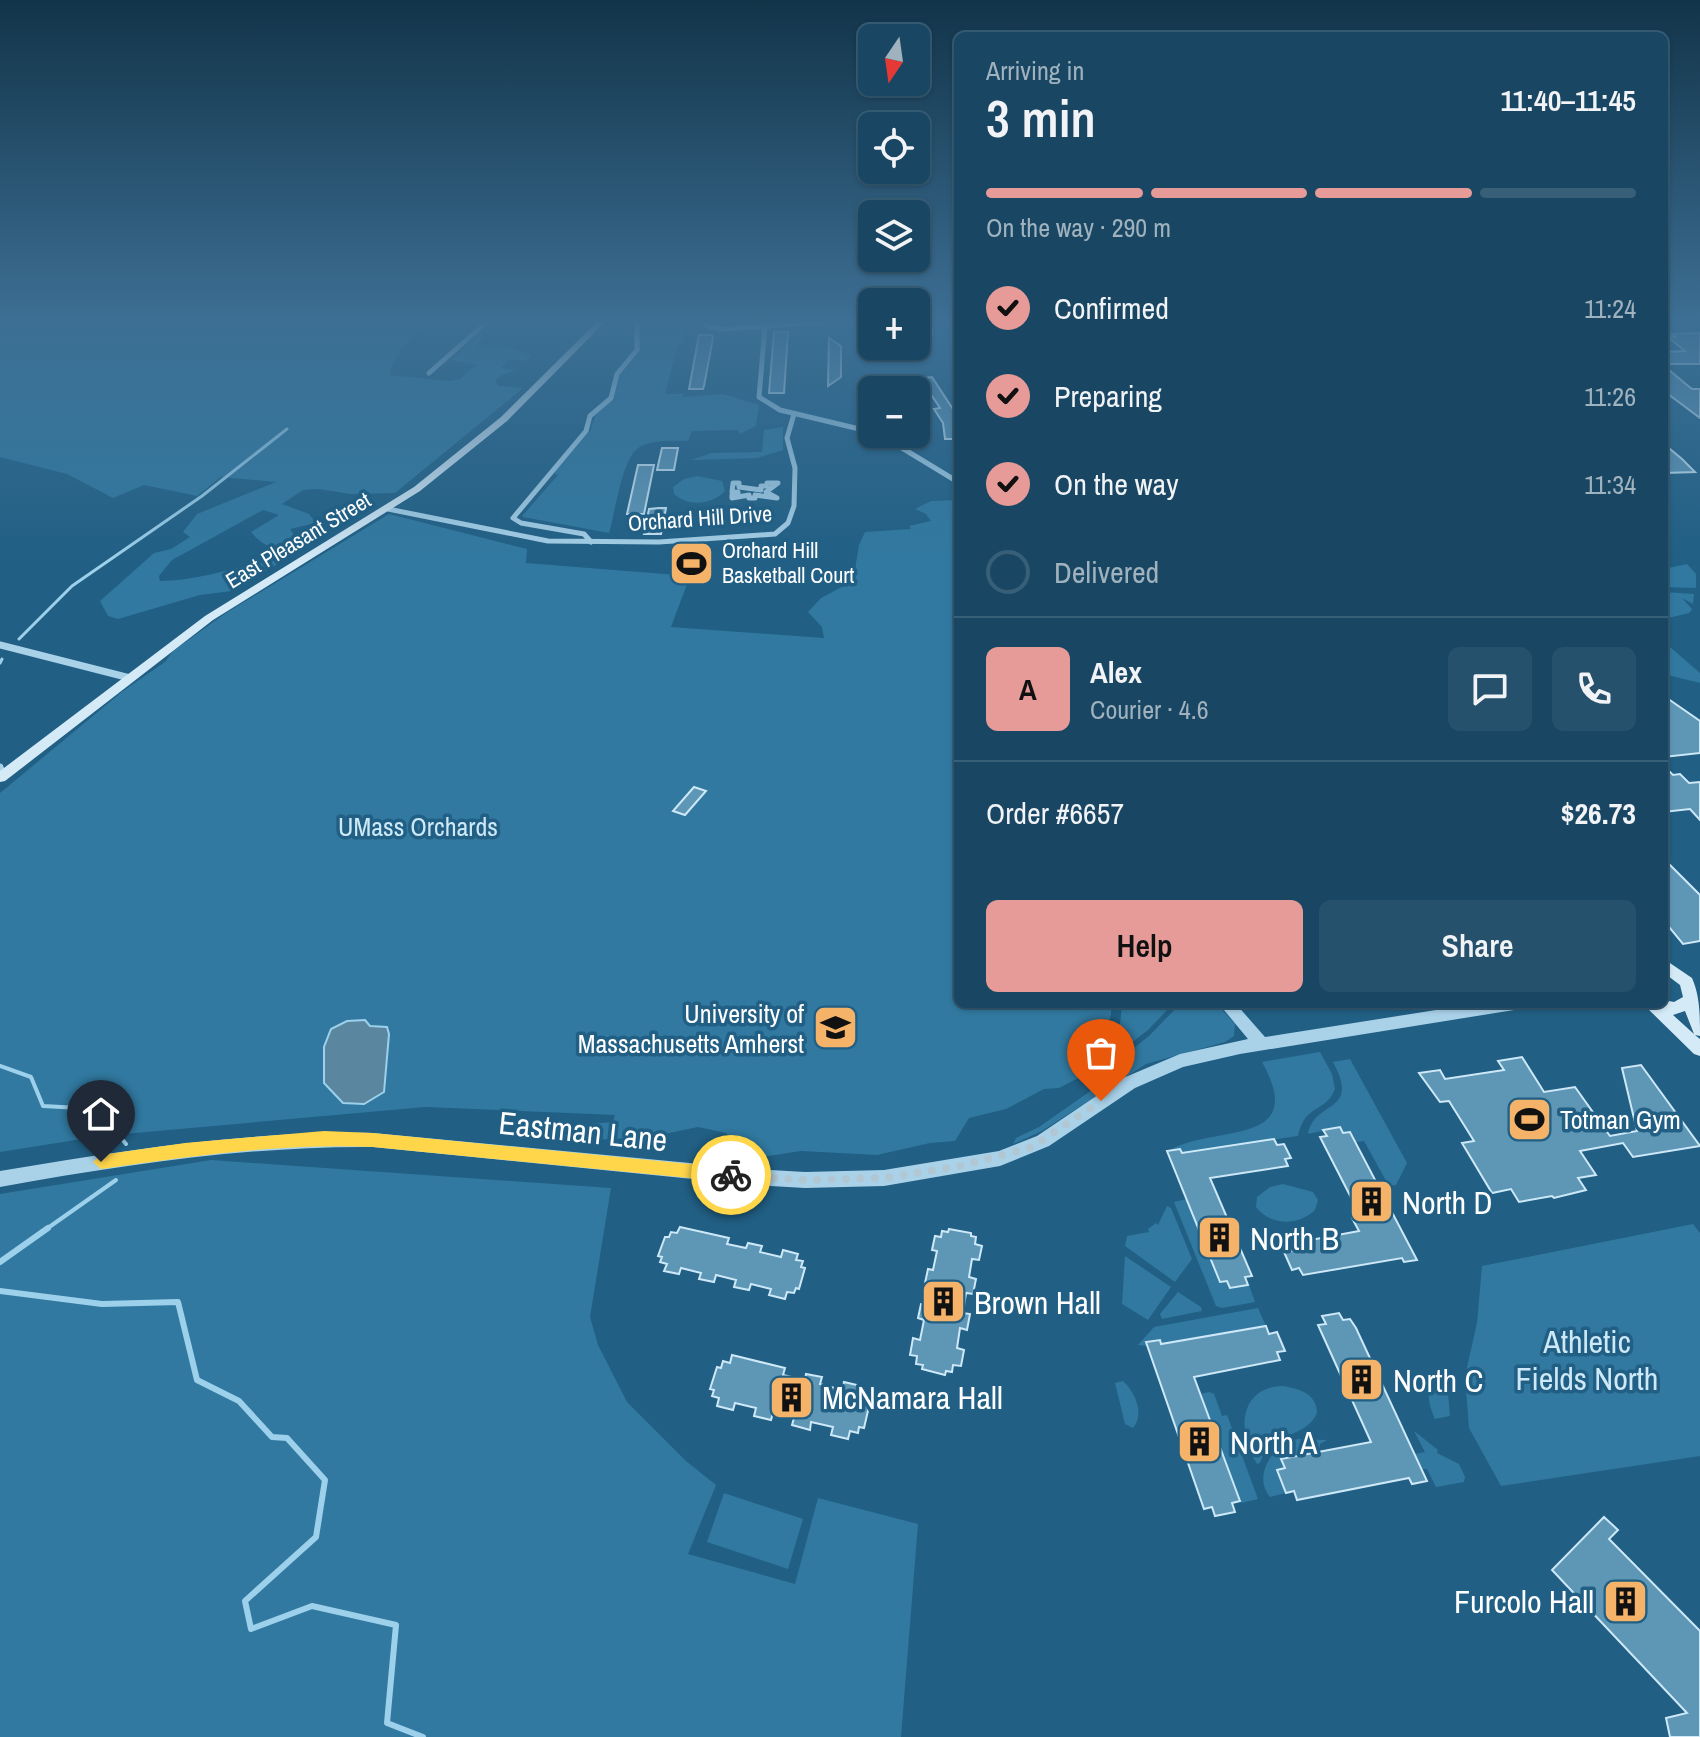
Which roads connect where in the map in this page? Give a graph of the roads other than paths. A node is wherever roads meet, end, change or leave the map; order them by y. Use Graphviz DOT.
graph roads {
  1 [pos="522,401"];
  2 [pos="607,401"];
  3 [pos="765,401"];
  4 [pos="794,414"];
  5 [pos="858,429"];
  6 [pos="902,448"];
  7 [pos="954,480"];
  8 [pos="777,498"];
  9 [pos="388,509"];
  10 [pos="591,542"];
  11 [pos="0,645"];
  12 [pos="130,678"];
  13 [pos="1,774"];
  14 [pos="1668,967"];
  15 [pos="1668,968"];
  16 [pos="1700,975"];
  17 [pos="1693,999"];
  18 [pos="1668,1007"];
  19 [pos="1230,1008"];
  20 [pos="1489,1008"];
  21 [pos="1655,1008"];
  22 [pos="1700,1030"];
  23 [pos="1262,1044"];
  24 [pos="1700,1049"];
  25 [pos="0,1179"];
  1 -- 9 [label="main road, East Pleasant Street"];
  2 -- 10 [label="street"];
  3 -- 4 [label="street"];
  4 -- 5 [label="street"];
  4 -- 10 [label="street, Orchard Hill Drive"];
  6 -- 7 [label="street"];
  8 -- 8 [label="street"];
  9 -- 10 [label="street, Orchard Hill Drive"];
  9 -- 12 [label="main road, East Pleasant Street"];
  11 -- 12 [label="street"];
  12 -- 13 [label="main road, East Pleasant Street"];
  14 -- 16 [label="main road"];
  15 -- 17 [label="main road"];
  17 -- 18 [label="main road"];
  17 -- 22 [label="main road"];
  19 -- 23 [label="street"];
  20 -- 23 [label="street, Eastman Lane"];
  21 -- 24 [label="main road"];
  23 -- 25 [label="street, Eastman Lane"];
}
